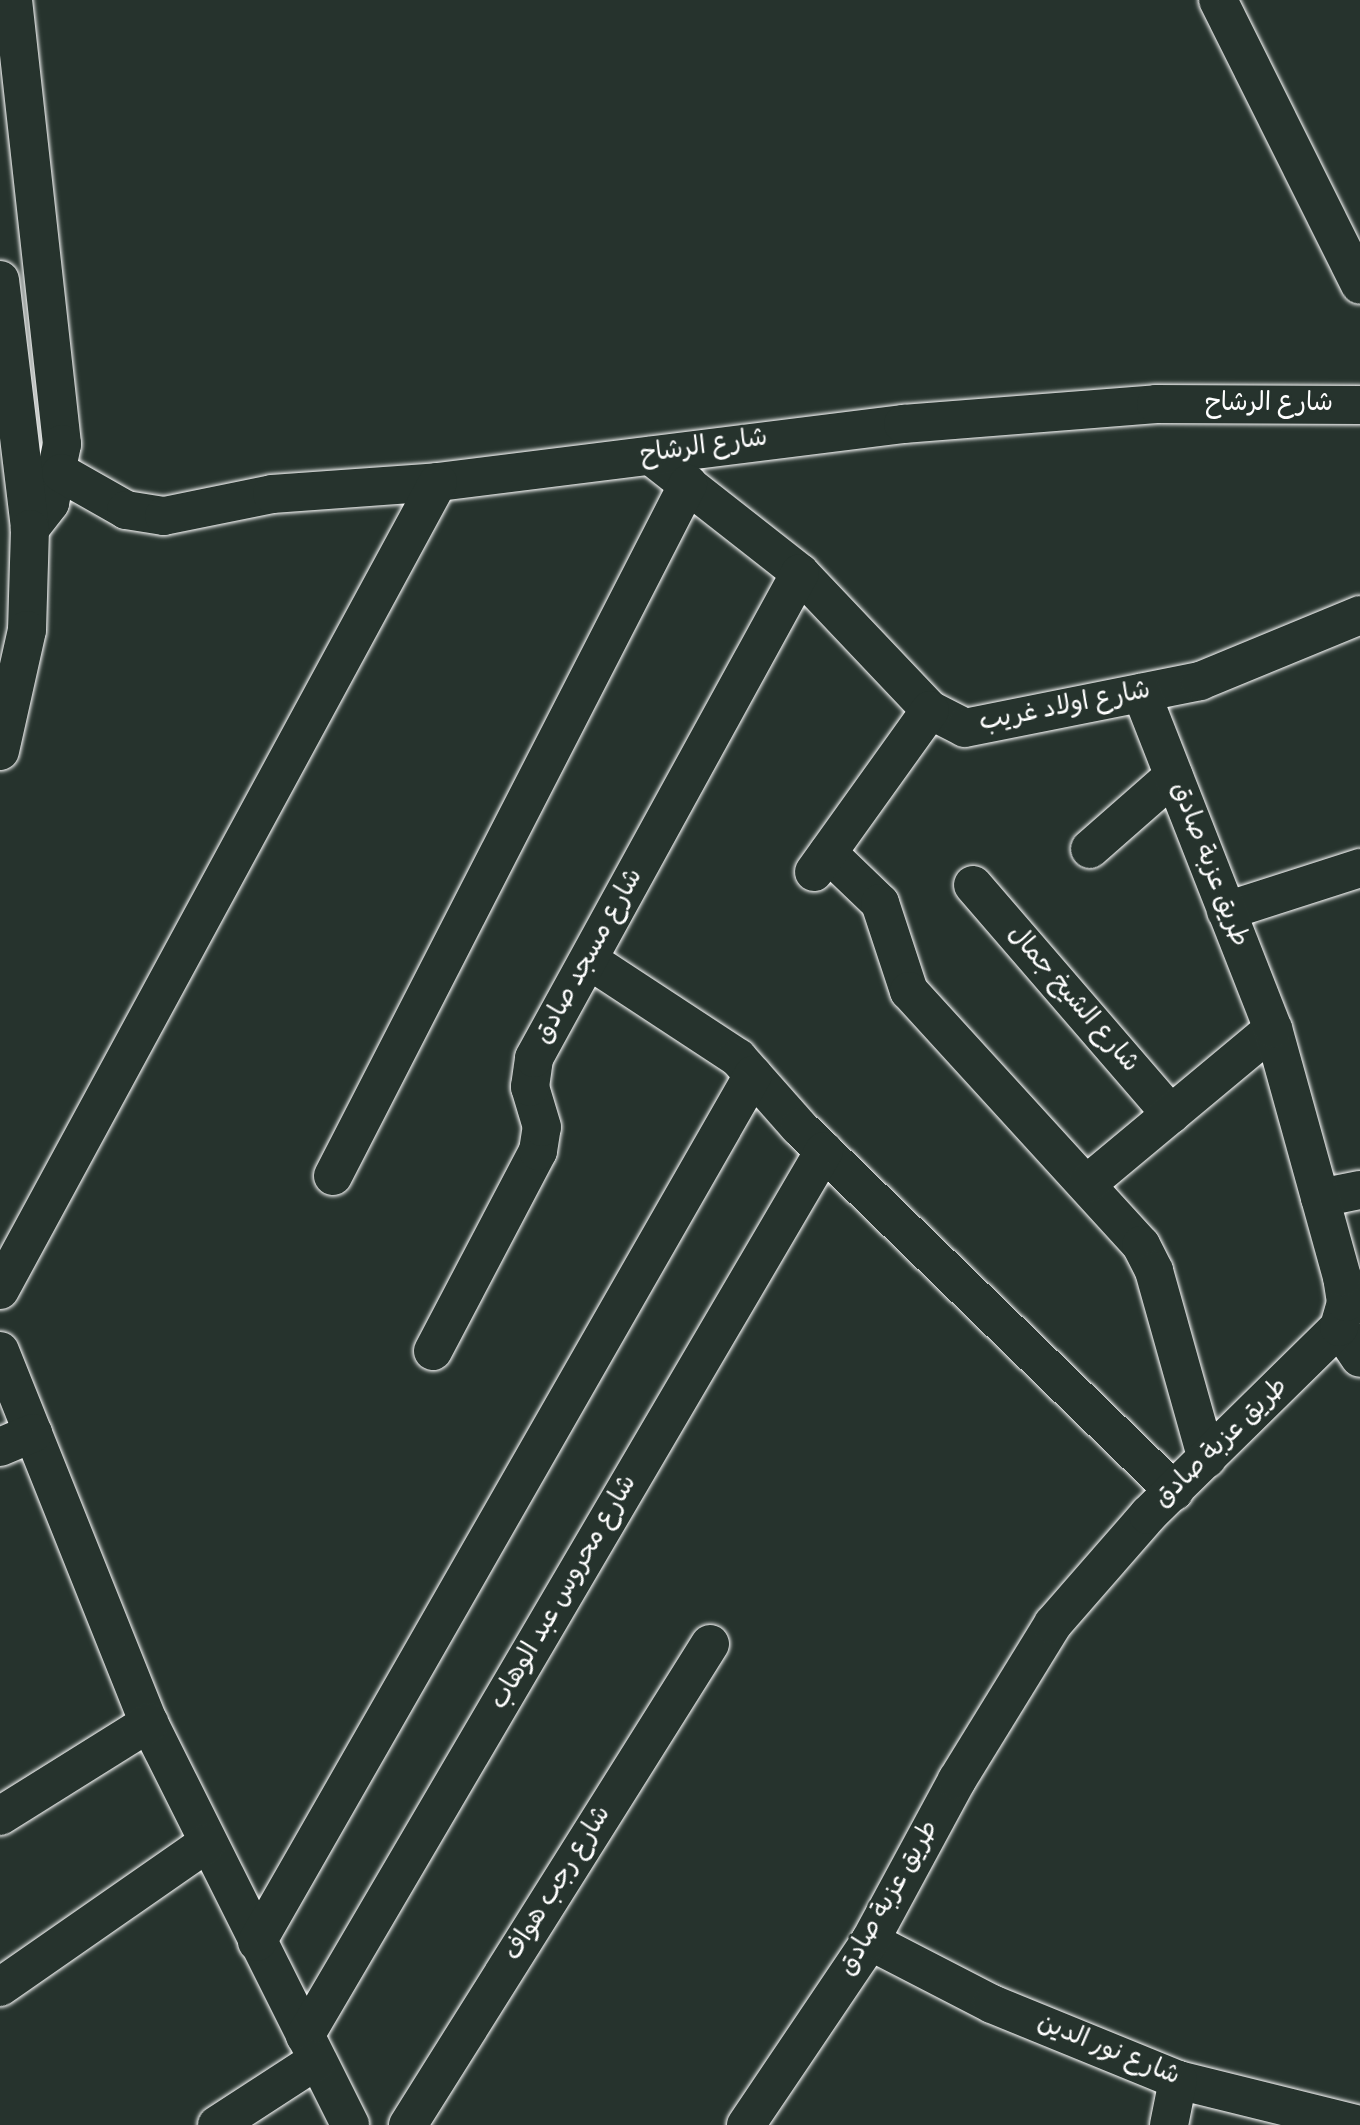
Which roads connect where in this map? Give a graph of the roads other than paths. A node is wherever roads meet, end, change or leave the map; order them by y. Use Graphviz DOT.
graph roads {
  1 [pos="13,0"];
  2 [pos="1218,0"];
  3 [pos="0,280"];
  4 [pos="1360,285"];
  5 [pos="1360,405"];
  6 [pos="9,447"];
  7 [pos="651,456"];
  8 [pos="61,473"];
  9 [pos="438,482"];
  10 [pos="688,485"];
  11 [pos="30,529"];
  12 [pos="800,573"];
  13 [pos="1360,615"];
  14 [pos="1141,693"];
  15 [pos="930,710"];
  16 [pos="0,751"];
  17 [pos="1173,776"];
  18 [pos="1090,849"];
  19 [pos="1360,868"];
  20 [pos="973,885"];
  21 [pos="1226,911"];
  22 [pos="589,960"];
  23 [pos="1273,1030"];
  24 [pos="752,1075"];
  25 [pos="1171,1114"];
  26 [pos="824,1151"];
  27 [pos="333,1175"];
  28 [pos="1087,1184"];
  29 [pos="1360,1190"];
  30 [pos="1320,1198"];
  31 [pos="0,1290"];
  32 [pos="1348,1311"];
  33 [pos="0,1351"];
  34 [pos="433,1351"];
  35 [pos="1360,1358"];
  36 [pos="16,1440"];
  37 [pos="1207,1459"];
  38 [pos="1174,1491"];
  39 [pos="710,1644"];
  40 [pos="149,1723"];
  41 [pos="0,1816"];
  42 [pos="206,1844"];
  43 [pos="870,1941"];
  44 [pos="257,1942"];
  45 [pos="0,1987"];
  46 [pos="311,2048"];
  47 [pos="1178,2080"];
  48 [pos="1360,2124"];
  49 [pos="217,2125"];
  50 [pos="351,2125"];
  51 [pos="408,2125"];
  52 [pos="746,2125"];
  53 [pos="1169,2125"];
  1 -- 8 [label="street"];
  2 -- 4 [label="street"];
  3 -- 6 [label="street"];
  5 -- 7 [label="street, شارع الرشاح"];
  6 -- 11 [label="street"];
  7 -- 9 [label="street, شارع الرشاح"];
  7 -- 10 [label="street, شارع اولاد غريب"];
  8 -- 9 [label="street, شارع الرشاح"];
  8 -- 11 [label="street"];
  9 -- 31 [label="street"];
  10 -- 12 [label="street, شارع اولاد غريب"];
  10 -- 27 [label="street"];
  11 -- 16 [label="street"];
  12 -- 15 [label="street, شارع اولاد غريب"];
  12 -- 22 [label="street, شارع مسجد صادق"];
  13 -- 14 [label="street, شارع اولاد غريب"];
  14 -- 15 [label="street, شارع اولاد غريب"];
  14 -- 17 [label="street, طريق عزبة صادق"];
  15 -- 28 [label="street"];
  17 -- 18 [label="street"];
  17 -- 21 [label="street, طريق عزبة صادق"];
  19 -- 21 [label="street"];
  20 -- 25 [label="street, شارع الشيخ جمال"];
  21 -- 23 [label="street, طريق عزبة صادق"];
  22 -- 24 [label="street"];
  22 -- 34 [label="street, شارع مسجد صادق"];
  23 -- 25 [label="street"];
  23 -- 30 [label="street, طريق عزبة صادق"];
  24 -- 26 [label="street"];
  24 -- 44 [label="street"];
  25 -- 28 [label="street"];
  26 -- 38 [label="street"];
  26 -- 46 [label="street, شارع محروس عبد الوهاب"];
  28 -- 37 [label="street"];
  29 -- 30 [label="street"];
  30 -- 32 [label="street, طريق عزبة صادق"];
  32 -- 35 [label="street"];
  32 -- 37 [label="street, طريق عزبة صادق"];
  33 -- 36 [label="street"];
  36 -- 40 [label="street"];
  37 -- 38 [label="street, طريق عزبة صادق"];
  38 -- 43 [label="street, طريق عزبة صادق"];
  39 -- 51 [label="street, شارع رجب هواف"];
  40 -- 41 [label="street"];
  40 -- 42 [label="street"];
  42 -- 44 [label="street"];
  42 -- 45 [label="street"];
  43 -- 47 [label="street, شارع نور الدين"];
  43 -- 52 [label="street, طريق عزبة صادق"];
  44 -- 46 [label="street"];
  46 -- 49 [label="street"];
  46 -- 50 [label="street"];
  47 -- 48 [label="street, شارع نور الدين"];
  47 -- 53 [label="street"];
}
